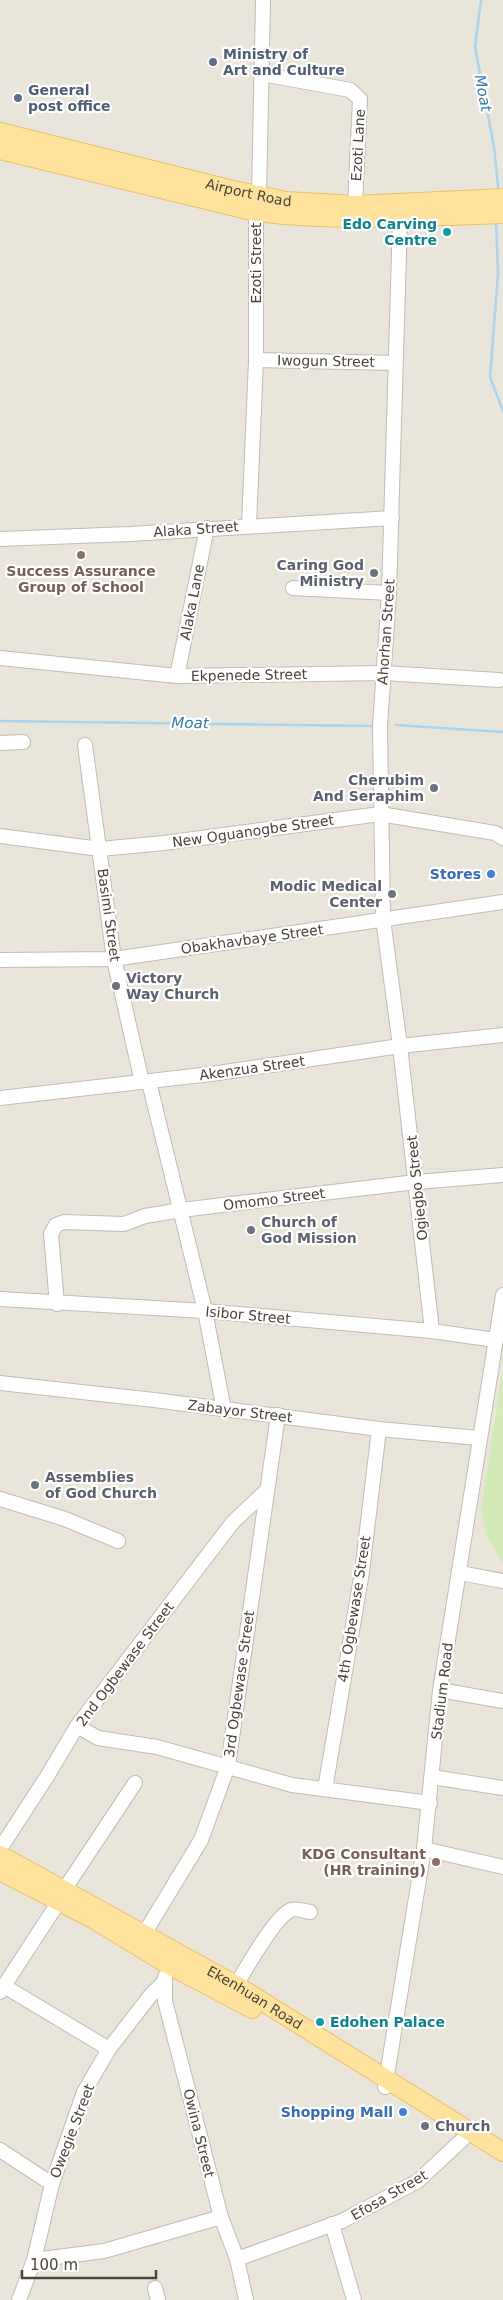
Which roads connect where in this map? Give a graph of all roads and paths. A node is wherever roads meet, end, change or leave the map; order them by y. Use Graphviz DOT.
graph roads {
  1 [pos="263,0"];
  2 [pos="262,74"];
  3 [pos="0,132"];
  4 [pos="0,150"];
  5 [pos="503,198"];
  6 [pos="257,203"];
  7 [pos="355,205"];
  8 [pos="503,214"];
  9 [pos="400,218"];
  10 [pos="256,360"];
  11 [pos="395,363"];
  12 [pos="392,518"];
  13 [pos="249,525"];
  14 [pos="207,528"];
  15 [pos="0,539"];
  16 [pos="293,588"];
  17 [pos="389,593"];
  18 [pos="0,658"];
  19 [pos="383,673"];
  20 [pos="178,676"];
  21 [pos="499,680"];
  22 [pos="23,742"];
  23 [pos="0,743"];
  24 [pos="85,746"];
  25 [pos="380,814"];
  26 [pos="0,836"];
  27 [pos="503,838"];
  28 [pos="100,849"];
  29 [pos="503,902"];
  30 [pos="383,919"];
  31 [pos="114,959"];
  32 [pos="0,960"];
  33 [pos="503,1035"];
  34 [pos="400,1046"];
  35 [pos="145,1082"];
  36 [pos="0,1098"];
  37 [pos="503,1175"];
  38 [pos="416,1182"];
  39 [pos="181,1210"];
  40 [pos="503,1295"];
  41 [pos="0,1299"];
  42 [pos="57,1304"];
  43 [pos="204,1311"];
  44 [pos="432,1331"];
  45 [pos="495,1340"];
  46 [pos="0,1383"];
  47 [pos="224,1410"];
  48 [pos="278,1415"];
  49 [pos="378,1429"];
  50 [pos="480,1438"];
  51 [pos="266,1491"];
  52 [pos="0,1499"];
  53 [pos="118,1541"];
  54 [pos="460,1574"];
  55 [pos="503,1582"];
  56 [pos="440,1690"];
  57 [pos="503,1701"];
  58 [pos="77,1726"];
  59 [pos="228,1766"];
  60 [pos="432,1777"];
  61 [pos="135,1783"];
  62 [pos="503,1788"];
  63 [pos="325,1789"];
  64 [pos="430,1803"];
  65 [pos="0,1849"];
  66 [pos="424,1849"];
  67 [pos="0,1855"];
  68 [pos="503,1867"];
  69 [pos="0,1871"];
  70 [pos="61,1896"];
  71 [pos="310,1912"];
  72 [pos="144,1934"];
  73 [pos="167,1964"];
  74 [pos="164,1982"];
  75 [pos="236,1985"];
  76 [pos="2,1989"];
  77 [pos="109,2049"];
  78 [pos="386,2084"];
  79 [pos="463,2139"];
  80 [pos="0,2150"];
  81 [pos="503,2152"];
  82 [pos="503,2163"];
  83 [pos="52,2184"];
  84 [pos="221,2217"];
  85 [pos="332,2224"];
  86 [pos="237,2259"];
  87 [pos="34,2260"];
  88 [pos="20,2300"];
  89 [pos="246,2300"];
  90 [pos="354,2300"];
  1 -- 2 [label="street, Ezoti Street"];
  2 -- 6 [label="street, Ezoti Street"];
  2 -- 7 [label="street, Ezoti Lane"];
  3 -- 6 [label="main road, Airport Road"];
  4 -- 6 [label="main road, Airport Road"];
  5 -- 7 [label="main road, Airport Road"];
  6 -- 7 [label="main road, Airport Road"];
  6 -- 9 [label="main road, Airport Road"];
  6 -- 10 [label="street, Ezoti Street"];
  8 -- 9 [label="main road, Airport Road"];
  9 -- 11 [label="street, Ahorhan Street"];
  10 -- 11 [label="street, Iwogun Street"];
  10 -- 13 [label="street, Ezoti Street"];
  11 -- 12 [label="street, Ahorhan Street"];
  12 -- 13 [label="street, Alaka Street"];
  12 -- 17 [label="street, Ahorhan Street"];
  13 -- 14 [label="street, Alaka Street"];
  14 -- 15 [label="street, Alaka Street"];
  14 -- 20 [label="street, Alaka Lane"];
  16 -- 17 [label="street"];
  17 -- 19 [label="street, Ahorhan Street"];
  18 -- 20 [label="street, Ekpenede Street"];
  19 -- 20 [label="street, Ekpenede Street"];
  19 -- 21 [label="street, Ekpenede Street"];
  19 -- 25 [label="street, Ahorhan Street"];
  22 -- 23 [label="street"];
  24 -- 28 [label="street, Basimi Street"];
  25 -- 27 [label="street, New Oguanogbe Street"];
  25 -- 28 [label="street, New Oguanogbe Street"];
  25 -- 30 [label="street, Ahorhan Street"];
  26 -- 28 [label="street, New Oguanogbe Street"];
  28 -- 31 [label="street, Basimi Street"];
  29 -- 30 [label="street, Obakhavbaye Street"];
  30 -- 31 [label="street, Obakhavbaye Street"];
  30 -- 34 [label="street, Ahorhan Street"];
  31 -- 32 [label="street, Obakhavbaye Street"];
  31 -- 35 [label="street, Basimi Street"];
  33 -- 34 [label="street, Akenzua Street"];
  34 -- 35 [label="street, Akenzua Street"];
  34 -- 38 [label="street, Ogiegbo Street"];
  35 -- 36 [label="street, Akenzua Street"];
  35 -- 39 [label="street, Basimi Street"];
  37 -- 38 [label="street, Omomo Street"];
  38 -- 39 [label="street, Omomo Street"];
  38 -- 44 [label="street, Ogiegbo Street"];
  39 -- 42 [label="street, Omomo Street"];
  39 -- 43 [label="street, Basimi Street"];
  40 -- 45 [label="street, Stadium Road"];
  41 -- 42 [label="street, Isibor Street"];
  42 -- 43 [label="street, Isibor Street"];
  43 -- 44 [label="street, Isibor Street"];
  43 -- 47 [label="street, Basimi Street"];
  44 -- 45 [label="street, Isibor Street"];
  45 -- 50 [label="street, Stadium Road"];
  46 -- 47 [label="street, Zabayor Street"];
  47 -- 48 [label="street, Zabayor Street"];
  48 -- 49 [label="street, Zabayor Street"];
  48 -- 51 [label="street, 3rd Ogbewase Street"];
  49 -- 50 [label="street, Zabayor Street"];
  49 -- 63 [label="street, 4th Ogbewase Street"];
  50 -- 54 [label="street, Stadium Road"];
  51 -- 58 [label="street, 2nd Ogbewase Street"];
  51 -- 59 [label="street, 3rd Ogbewase Street"];
  52 -- 53 [label="street"];
  54 -- 55 [label="street"];
  54 -- 56 [label="street, Stadium Road"];
  56 -- 57 [label="street"];
  56 -- 60 [label="street, Stadium Road"];
  58 -- 59 [label="street"];
  58 -- 65 [label="street, 2nd Ogbewase Street"];
  59 -- 63 [label="street"];
  59 -- 72 [label="street, 3rd Ogbewase Street"];
  60 -- 62 [label="street"];
  60 -- 64 [label="street, Stadium Road"];
  61 -- 70 [label="street"];
  63 -- 64 [label="street"];
  64 -- 66 [label="street, Stadium Road"];
  66 -- 68 [label="street"];
  66 -- 78 [label="street, Stadium Road"];
  67 -- 70 [label="main road, Ekenhuan Road"];
  69 -- 70 [label="main road, Ekenhuan Road"];
  70 -- 72 [label="main road, Ekenhuan Road"];
  70 -- 73 [label="main road, Ekenhuan Road"];
  70 -- 76 [label="street"];
  71 -- 75 [label="street"];
  72 -- 75 [label="main road, Ekenhuan Road"];
  73 -- 74 [label="street, Owina Street"];
  73 -- 78 [label="main road, Ekenhuan Road"];
  74 -- 77 [label="street, Owegie Street"];
  74 -- 84 [label="street, Owina Street"];
  75 -- 78 [label="main road, Ekenhuan Road"];
  76 -- 77 [label="street"];
  77 -- 83 [label="street, Owegie Street"];
  78 -- 79 [label="main road, Ekenhuan Road"];
  78 -- 81 [label="main road, Ekenhuan Road"];
  79 -- 82 [label="main road, Ekenhuan Road"];
  79 -- 85 [label="street, Efosa Street"];
  80 -- 83 [label="street"];
  83 -- 87 [label="street, Owegie Street"];
  84 -- 86 [label="street, Owina Street"];
  84 -- 87 [label="street"];
  85 -- 86 [label="street, Efosa Street"];
  85 -- 90 [label="street"];
  86 -- 89 [label="street, Owina Street"];
  87 -- 88 [label="street, Owegie Street"];
}
